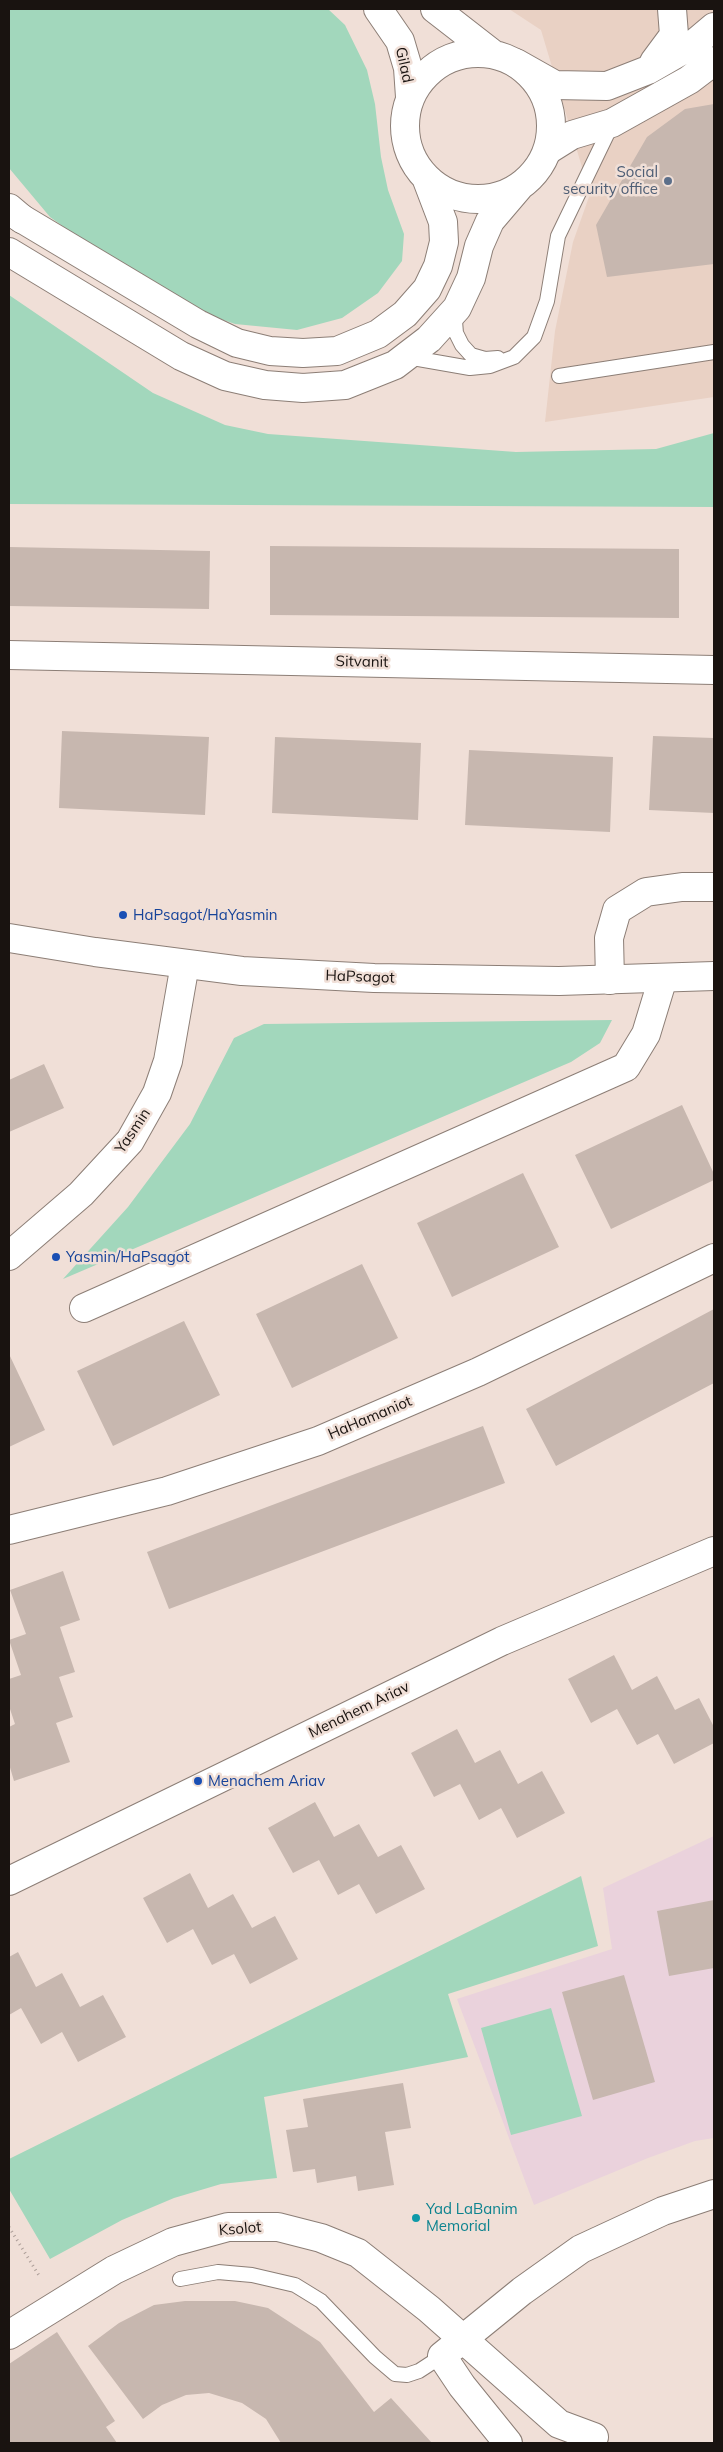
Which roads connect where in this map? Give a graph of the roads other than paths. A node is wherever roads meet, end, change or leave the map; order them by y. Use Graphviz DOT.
graph roads {
  1 [pos="378,9"];
  2 [pos="435,9"];
  3 [pos="672,9"];
  4 [pos="714,27"];
  5 [pos="504,58"];
  6 [pos="714,61"];
  7 [pos="648,70"];
  8 [pos="410,97"];
  9 [pos="612,123"];
  10 [pos="548,150"];
  11 [pos="427,180"];
  12 [pos="519,187"];
  13 [pos="13,212"];
  14 [pos="9,252"];
  15 [pos="460,299"];
  16 [pos="714,352"];
  17 [pos="406,357"];
  18 [pos="514,357"];
  19 [pos="559,376"];
  20 [pos="9,654"];
  21 [pos="714,670"];
  22 [pos="714,887"];
  23 [pos="9,938"];
  24 [pos="185,964"];
  25 [pos="714,976"];
  26 [pos="663,978"];
  27 [pos="610,980"];
  28 [pos="9,1256"];
  29 [pos="714,1258"];
  30 [pos="84,1308"];
  31 [pos="9,1530"];
  32 [pos="714,1551"];
  33 [pos="9,1881"];
  34 [pos="714,2194"];
  35 [pos="180,2278"];
  36 [pos="9,2335"];
  37 [pos="463,2338"];
  38 [pos="442,2356"];
  39 [pos="600,2440"];
  40 [pos="508,2443"];
  41 [pos="548,2443"];
  1 -- 8 [label="street, Gilad"];
  2 -- 5 [label="street"];
  3 -- 7 [label="street"];
  4 -- 7 [label="street"];
  5 -- 7 [label="street"];
  5 -- 8 [label="street"];
  5 -- 10 [label="street"];
  6 -- 9 [label="street"];
  8 -- 11 [label="street"];
  9 -- 10 [label="street"];
  9 -- 18 [label="lane"];
  10 -- 12 [label="street"];
  11 -- 12 [label="street"];
  11 -- 13 [label="street"];
  12 -- 15 [label="street"];
  14 -- 17 [label="street"];
  15 -- 17 [label="street"];
  15 -- 18 [label="lane"];
  16 -- 19 [label="lane"];
  17 -- 18 [label="lane"];
  20 -- 21 [label="street, Sitvanit"];
  22 -- 27 [label="street"];
  23 -- 24 [label="street, HaPsagot"];
  24 -- 27 [label="street, HaPsagot"];
  24 -- 28 [label="street, Yasmin"];
  25 -- 26 [label="street, HaPsagot"];
  26 -- 27 [label="street, HaPsagot"];
  26 -- 30 [label="street"];
  29 -- 31 [label="street, HaHamaniot"];
  32 -- 33 [label="street, Menahem Ariav"];
  34 -- 37 [label="street"];
  35 -- 38 [label="lane"];
  36 -- 37 [label="street, Ksolot"];
  37 -- 38 [label="street"];
  37 -- 39 [label="street, Ksolot"];
  38 -- 40 [label="street"];
  39 -- 41 [label="street"];
}
